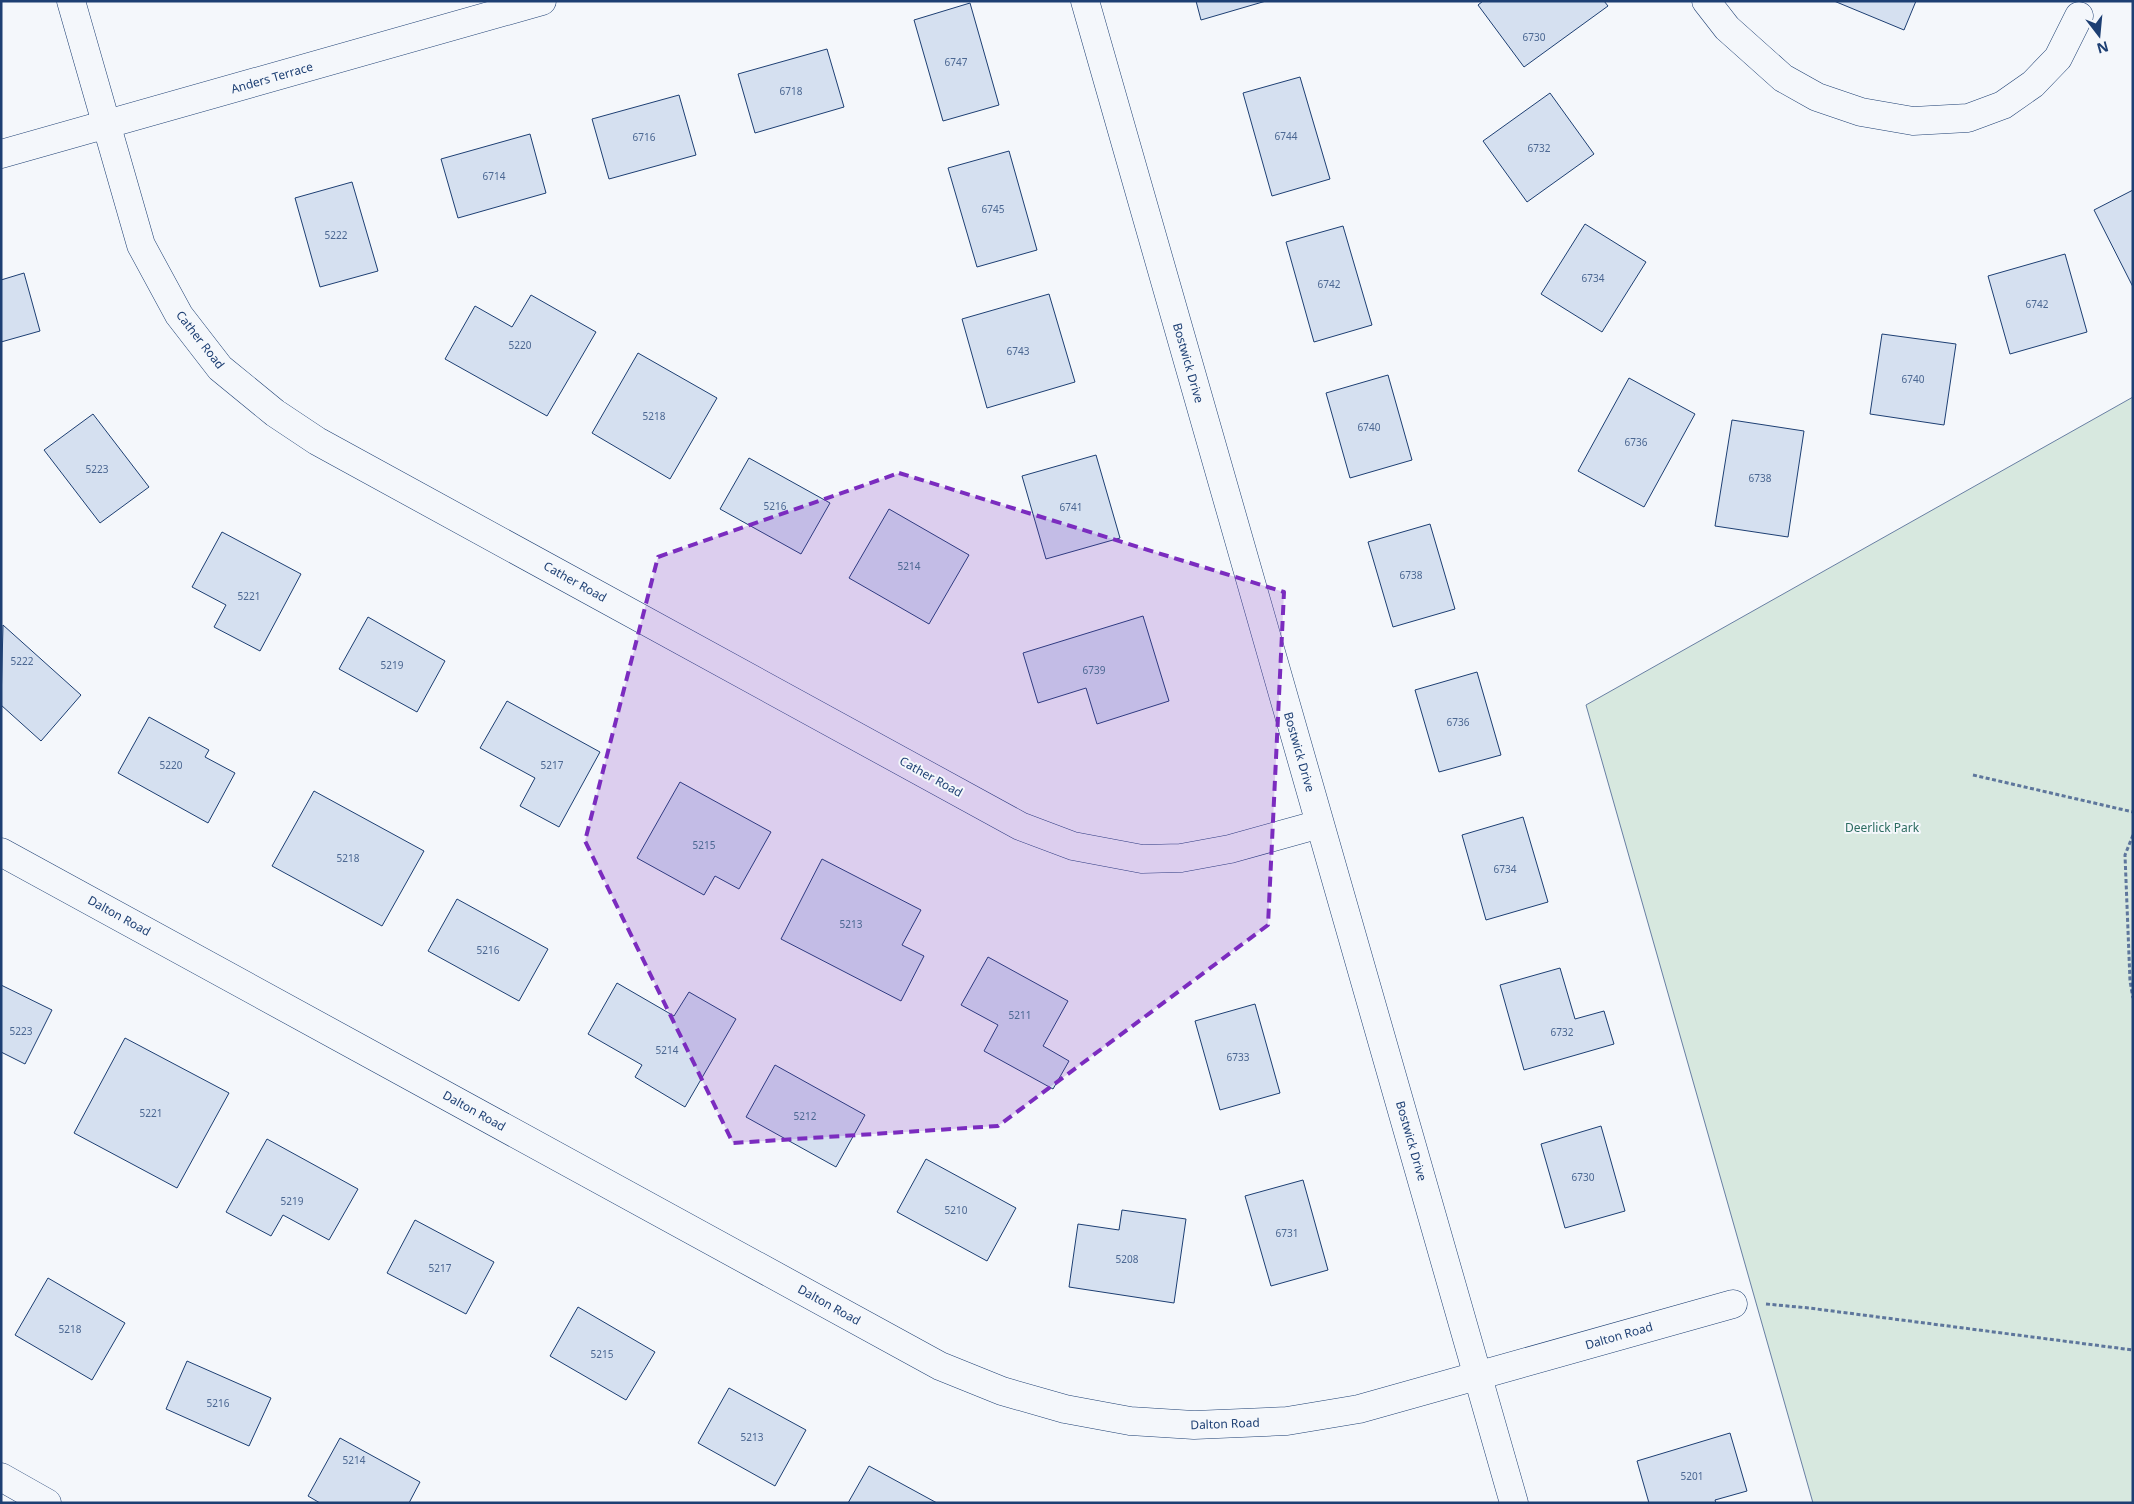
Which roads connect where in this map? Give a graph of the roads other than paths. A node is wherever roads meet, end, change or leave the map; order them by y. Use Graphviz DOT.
graph roads {
  1 [pos="71,1"];
  2 [pos="542,1"];
  3 [pos="1085,1"];
  4 [pos="1706,1"];
  5 [pos="2079,16"];
  6 [pos="106,125"];
  7 [pos="1,154"];
  8 [pos="1320,824"];
  9 [pos="1,852"];
  10 [pos="1733,1304"];
  11 [pos="1478,1376"];
  12 [pos="1,1477"];
  13 [pos="47,1503"];
  14 [pos="1514,1503"];
  1 -- 6 [label="street, Cather Road"];
  2 -- 6 [label="street, Anders Terrace"];
  3 -- 8 [label="street, Bostwick Drive"];
  4 -- 5 [label="street"];
  6 -- 7 [label="street, Anders Terrace"];
  6 -- 8 [label="street, Cather Road"];
  8 -- 11 [label="street, Bostwick Drive"];
  9 -- 11 [label="street, Dalton Road"];
  10 -- 11 [label="street, Dalton Road"];
  11 -- 14 [label="street, Bostwick Drive"];
  12 -- 13 [label="street"];
}
